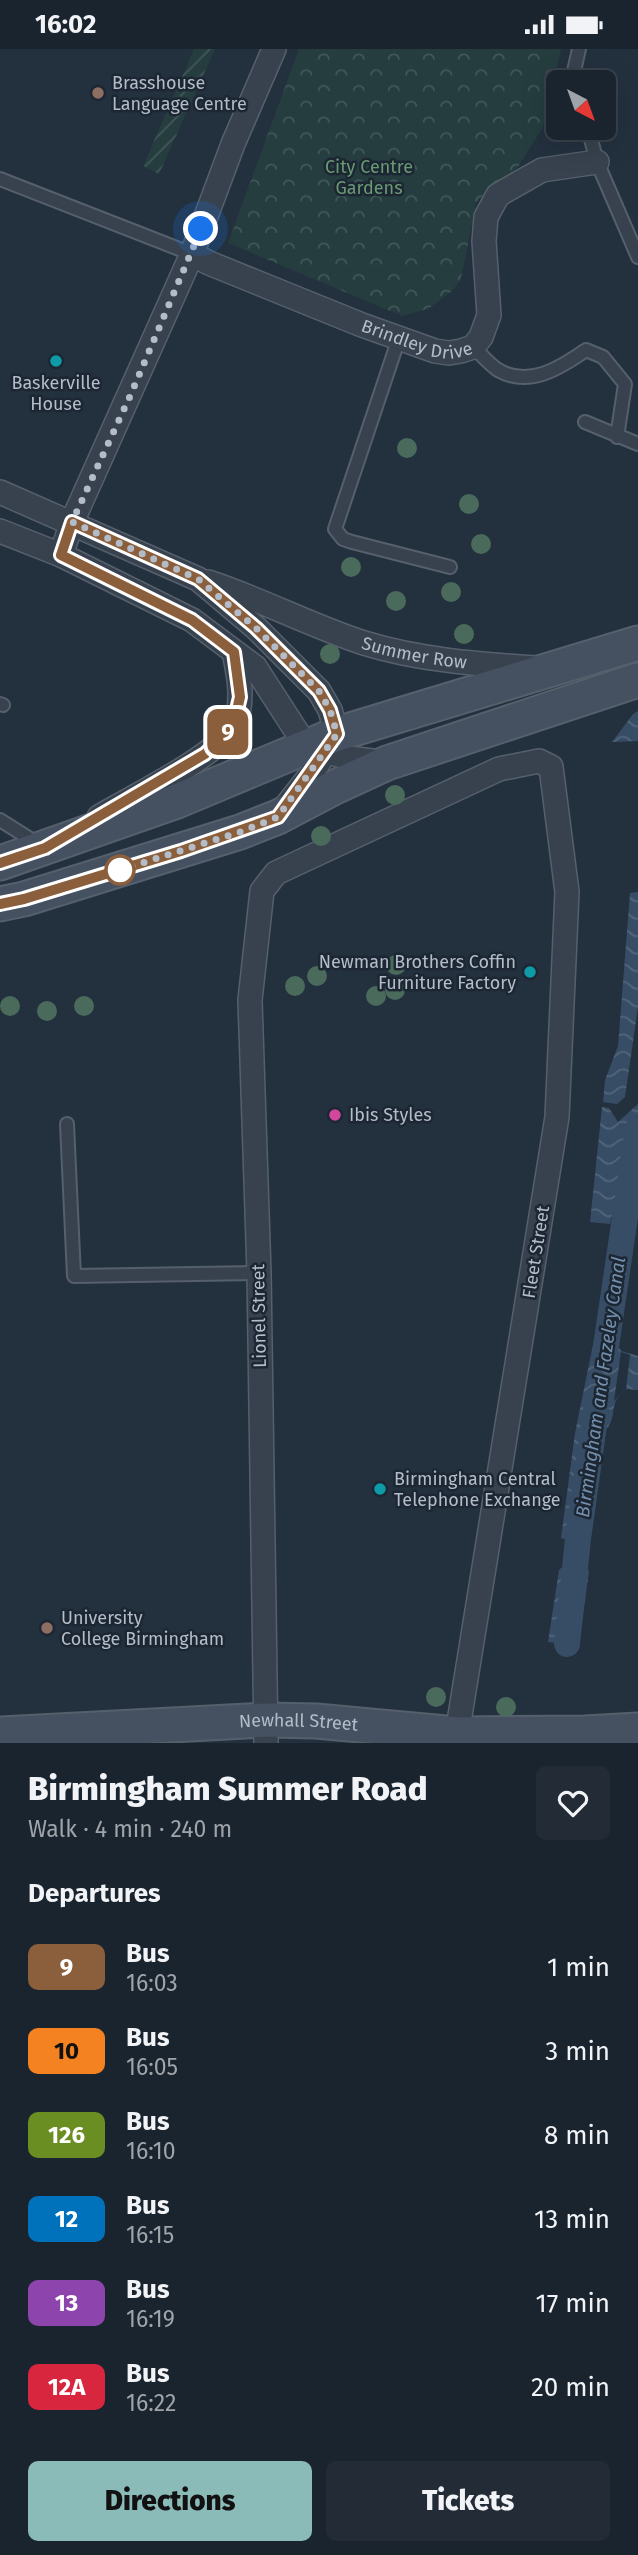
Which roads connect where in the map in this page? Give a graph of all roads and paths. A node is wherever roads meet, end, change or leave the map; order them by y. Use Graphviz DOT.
graph roads {
  1 [pos="274,49"];
  2 [pos="579,49"];
  3 [pos="574,70"];
  4 [pos="591,140"];
  5 [pos="597,162"];
  6 [pos="0,179"];
  7 [pos="192,254"];
  8 [pos="638,257"];
  9 [pos="399,338"];
  10 [pos="473,347"];
  11 [pos="585,422"];
  12 [pos="617,437"];
  13 [pos="638,444"];
  14 [pos="0,492"];
  15 [pos="72,522"];
  16 [pos="0,531"];
  17 [pos="61,555"];
  18 [pos="450,568"];
  19 [pos="198,579"];
  20 [pos="638,643"];
  21 [pos="234,652"];
  22 [pos="552,670"];
  23 [pos="638,680"];
  24 [pos="323,743"];
  25 [pos="387,763"];
  26 [pos="551,767"];
  27 [pos="278,817"];
  28 [pos="0,820"];
  29 [pos="45,848"];
  30 [pos="0,863"];
  31 [pos="12,901"];
  32 [pos="67,1124"];
  33 [pos="259,1273"];
  34 [pos="638,1730"];
  35 [pos="266,1732"];
  36 [pos="0,1734"];
  37 [pos="459,1739"];
  1 -- 7 [label="street"];
  2 -- 3 [label="lane"];
  4 -- 5 [label="lane"];
  5 -- 8 [label="lane"];
  5 -- 10 [label="street, Brindley Drive"];
  6 -- 7 [label="lane"];
  7 -- 9 [label="street, Brindley Drive"];
  7 -- 15 [label="street"];
  9 -- 10 [label="street, Brindley Drive"];
  9 -- 18 [label="lane"];
  10 -- 12 [label="lane"];
  11 -- 12 [label="lane"];
  12 -- 13 [label="lane"];
  14 -- 15 [label="street"];
  15 -- 17 [label="street"];
  15 -- 19 [label="street"];
  16 -- 17 [label="street"];
  17 -- 21 [label="street"];
  19 -- 22 [label="street, Summer Row"];
  19 -- 24 [label="street"];
  20 -- 22 [label="main road, Summer Row"];
  21 -- 24 [label="street"];
  21 -- 29 [label="street"];
  22 -- 24 [label="main road"];
  23 -- 25 [label="main road"];
  24 -- 25 [label="street"];
  24 -- 27 [label="street"];
  24 -- 29 [label="main road"];
  25 -- 27 [label="main road"];
  26 -- 33 [label="street, Lionel Street"];
  26 -- 37 [label="street, Fleet Street"];
  27 -- 31 [label="main road"];
  28 -- 29 [label="lane"];
  29 -- 30 [label="main road"];
  32 -- 33 [label="lane"];
  33 -- 35 [label="street, Lionel Street"];
  34 -- 37 [label="main road, Newhall Street"];
  35 -- 36 [label="main road, Newhall Street"];
  35 -- 37 [label="main road, Newhall Street"];
}
